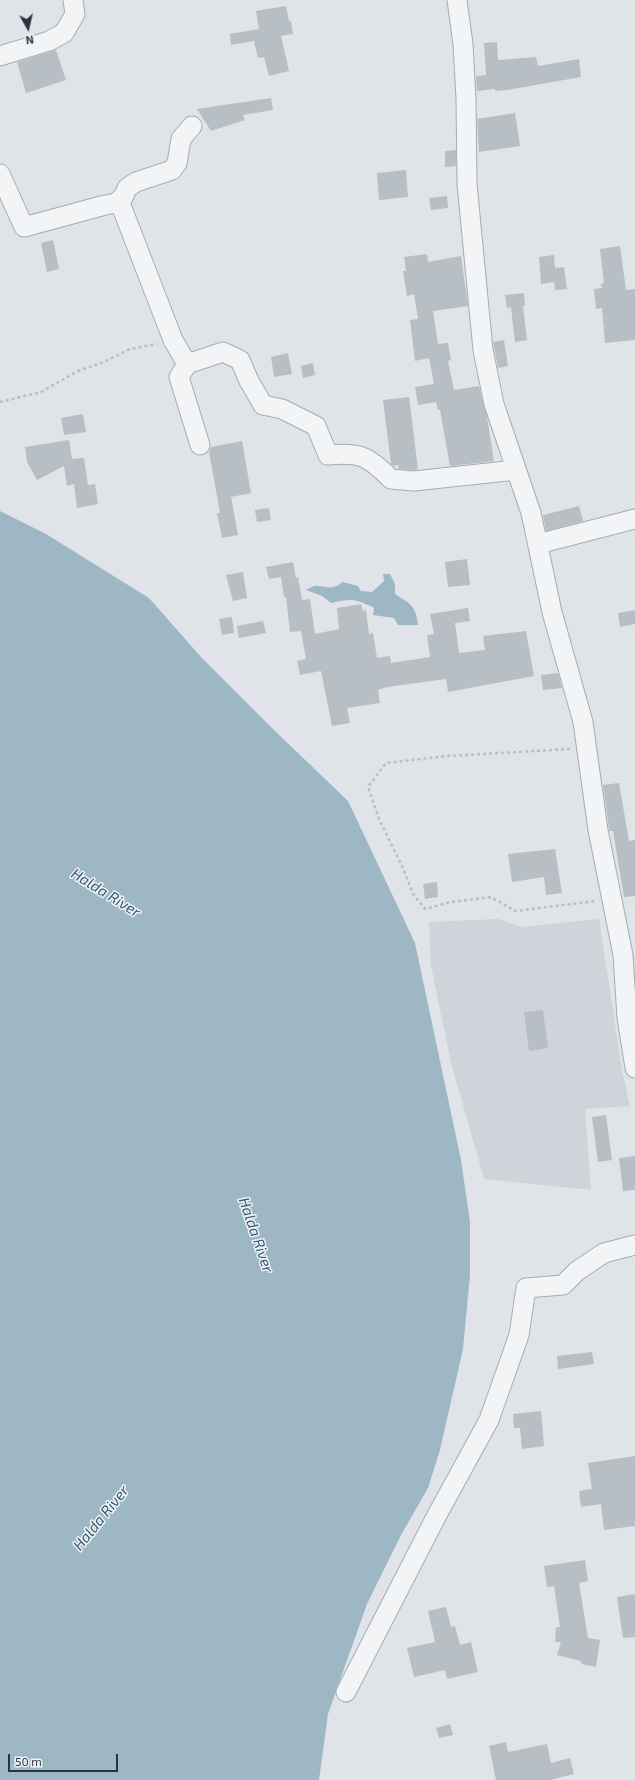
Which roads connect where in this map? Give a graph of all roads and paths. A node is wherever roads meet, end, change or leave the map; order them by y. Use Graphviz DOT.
graph roads {
  1 [pos="73,0"];
  2 [pos="457,0"];
  3 [pos="0,56"];
  4 [pos="192,126"];
  5 [pos="0,174"];
  6 [pos="116,203"];
  7 [pos="173,340"];
  8 [pos="187,364"];
  9 [pos="0,402"];
  10 [pos="200,446"];
  11 [pos="516,470"];
  12 [pos="635,519"];
  13 [pos="538,544"];
  14 [pos="586,744"];
  15 [pos="612,899"];
  16 [pos="635,1068"];
  17 [pos="635,1245"];
  18 [pos="346,1692"];
  1 -- 3 [label="street"];
  2 -- 11 [label="street"];
  4 -- 6 [label="street"];
  5 -- 6 [label="street"];
  6 -- 7 [label="street"];
  7 -- 8 [label="street"];
  7 -- 9 [label="path"];
  8 -- 10 [label="street"];
  8 -- 11 [label="street"];
  11 -- 13 [label="street"];
  12 -- 13 [label="street"];
  13 -- 14 [label="street"];
  14 -- 15 [label="street"];
  14 -- 15 [label="path"];
  15 -- 16 [label="street"];
  17 -- 18 [label="street"];
}
